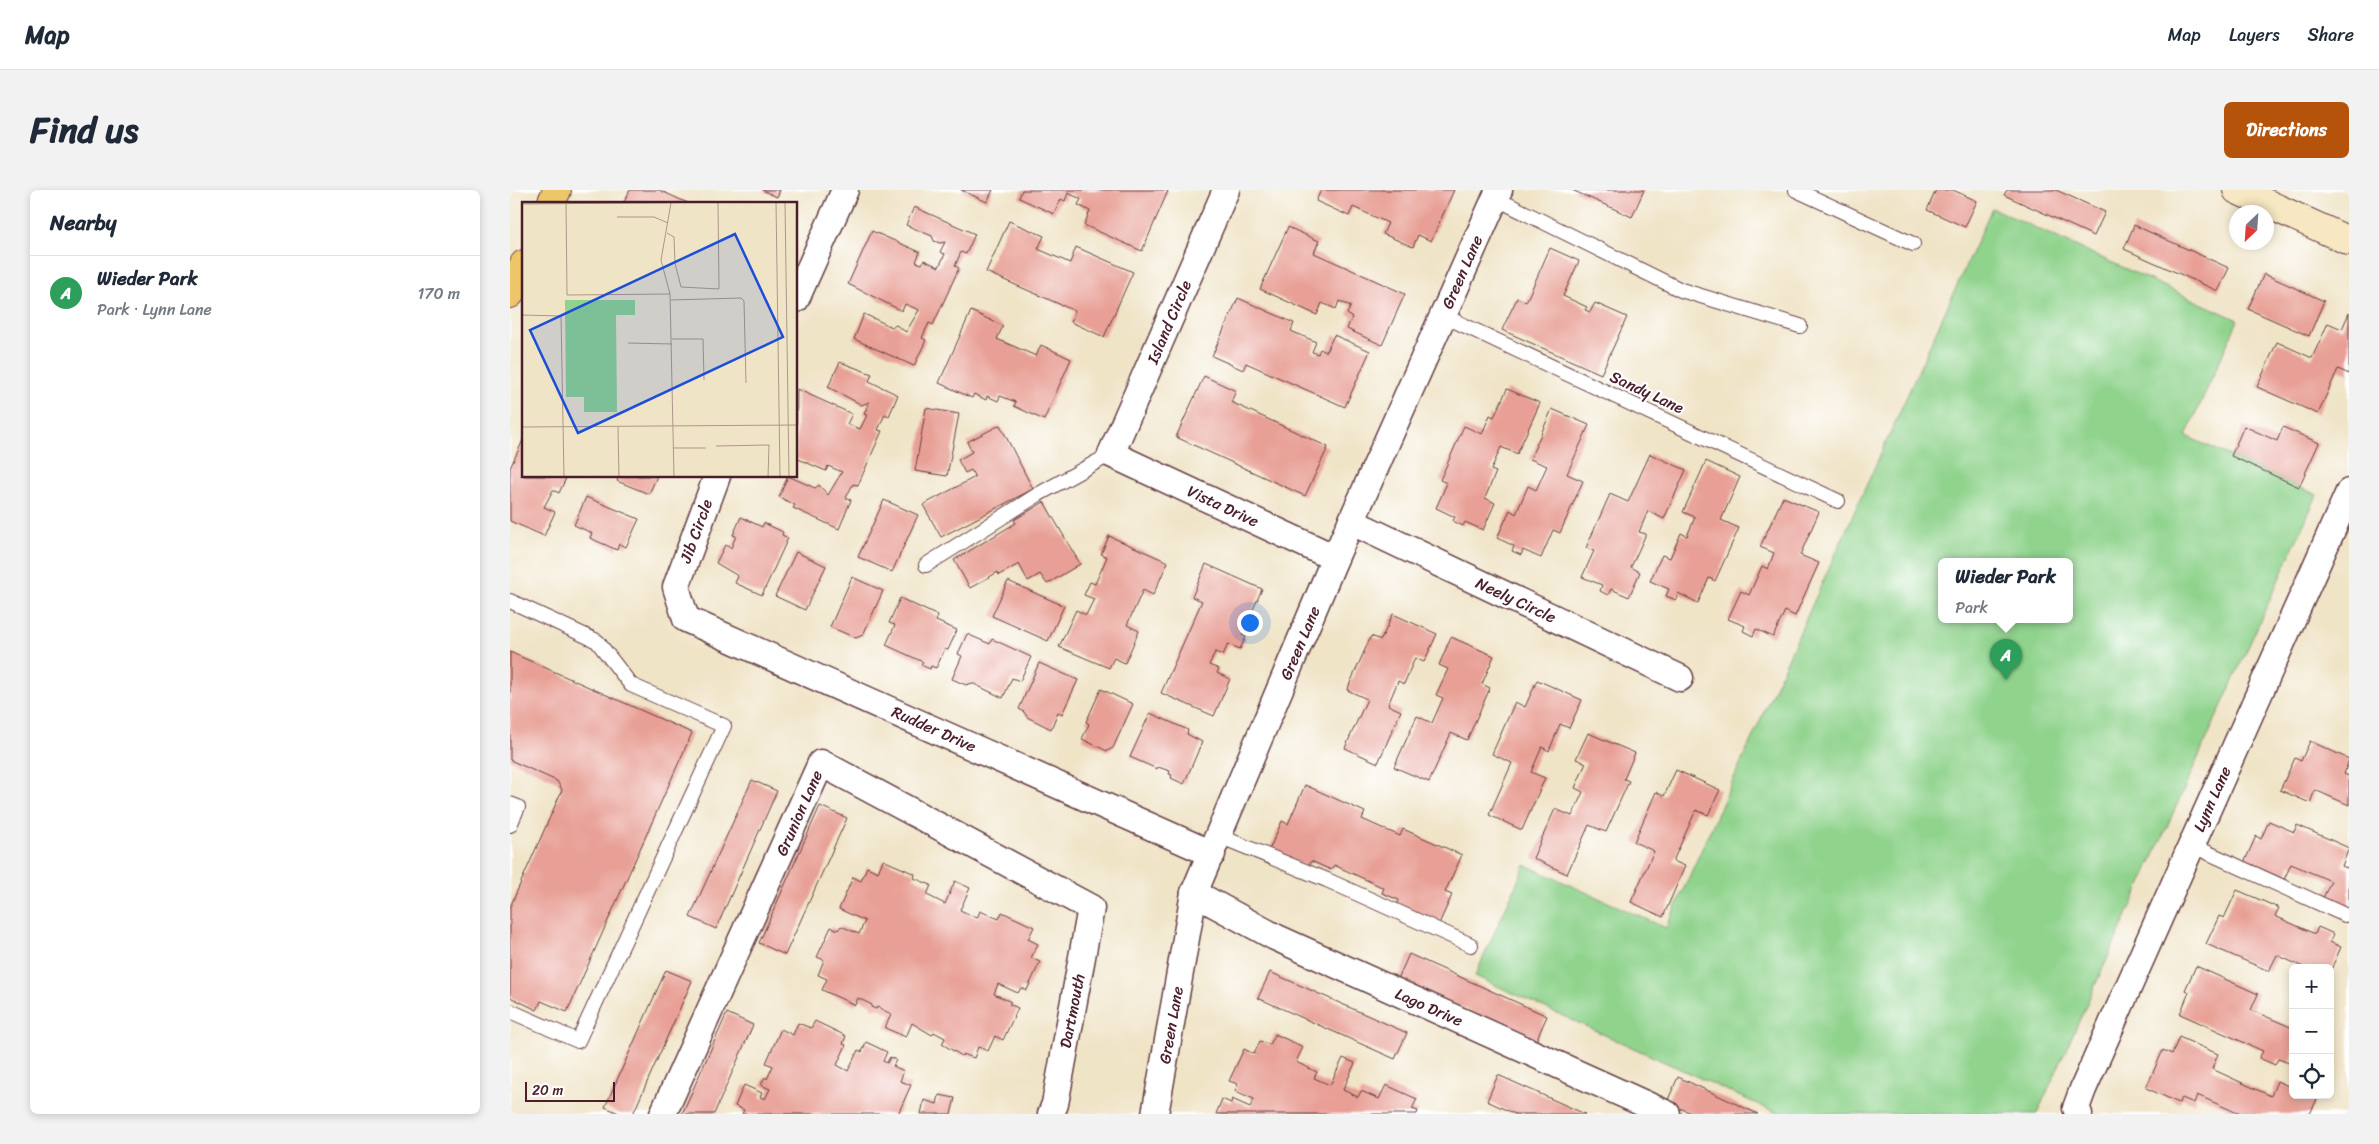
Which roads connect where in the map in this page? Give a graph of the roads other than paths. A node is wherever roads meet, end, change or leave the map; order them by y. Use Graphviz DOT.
graph roads {
  1 [pos="557,190"];
  2 [pos="845,190"];
  3 [pos="1226,190"];
  4 [pos="1796,190"];
  5 [pos="2237,190"];
  6 [pos="1497,194"];
  7 [pos="552,202"];
  8 [pos="2349,241"];
  9 [pos="1913,244"];
  10 [pos="522,268"];
  11 [pos="510,294"];
  12 [pos="798,295"];
  13 [pos="1442,315"];
  14 [pos="1800,326"];
  15 [pos="1111,454"];
  16 [pos="716,478"];
  17 [pos="2349,492"];
  18 [pos="1838,501"];
  19 [pos="1352,522"];
  20 [pos="1335,558"];
  21 [pos="926,565"];
  22 [pos="676,587"];
  23 [pos="510,602"];
  24 [pos="1680,678"];
  25 [pos="510,804"];
  26 [pos="510,825"];
  27 [pos="1216,845"];
  28 [pos="2191,845"];
  29 [pos="1194,893"];
  30 [pos="1091,908"];
  31 [pos="2344,915"];
  32 [pos="1471,945"];
  33 [pos="510,1011"];
  34 [pos="2078,1111"];
  35 [pos="663,1114"];
  36 [pos="1051,1114"];
  37 [pos="1155,1114"];
  38 [pos="1667,1114"];
  1 -- 7 [label="main road"];
  2 -- 12 [label="street"];
  3 -- 15 [label="street, Island Circle"];
  4 -- 9 [label="lane"];
  5 -- 8 [label="street"];
  6 -- 13 [label="street, Green Lane"];
  6 -- 14 [label="lane"];
  10 -- 11 [label="main road"];
  13 -- 18 [label="lane, Sandy Lane"];
  13 -- 19 [label="street, Green Lane"];
  15 -- 20 [label="street, Vista Drive"];
  15 -- 21 [label="lane"];
  16 -- 22 [label="street, Jib Circle"];
  17 -- 28 [label="street, Lynn Lane"];
  19 -- 20 [label="street, Green Lane"];
  19 -- 24 [label="street, Neely Circle"];
  20 -- 27 [label="street, Green Lane"];
  22 -- 27 [label="street, Rudder Drive"];
  23 -- 33 [label="lane"];
  25 -- 26 [label="lane"];
  27 -- 29 [label="street, Green Lane"];
  27 -- 32 [label="lane"];
  28 -- 31 [label="lane"];
  28 -- 34 [label="street, Lynn Lane"];
  29 -- 37 [label="street, Green Lane"];
  29 -- 38 [label="street, Lago Drive"];
  30 -- 35 [label="street, Grunion Lane"];
  30 -- 36 [label="street, Dartmouth"];
}
